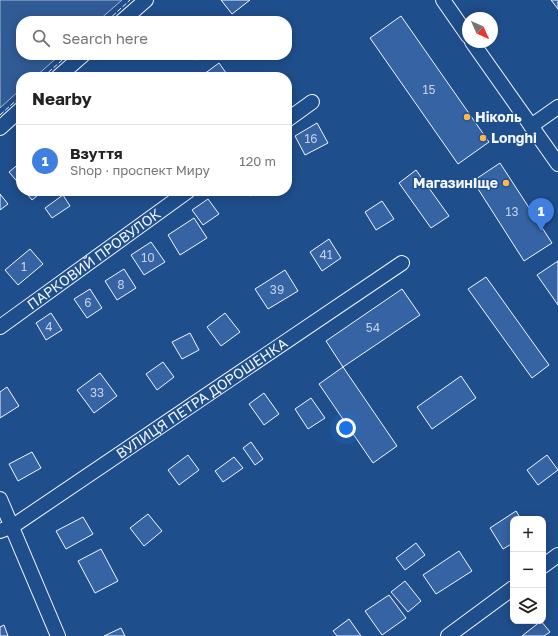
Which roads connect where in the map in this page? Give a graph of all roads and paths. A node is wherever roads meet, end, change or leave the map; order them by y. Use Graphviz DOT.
graph roads {
  1 [pos="146,0"];
  2 [pos="443,0"];
  3 [pos="128,16"];
  4 [pos="462,27"];
  5 [pos="476,48"];
  6 [pos="77,60"];
  7 [pos="64,72"];
  8 [pos="312,102"];
  9 [pos="558,107"];
  10 [pos="16,114"];
  11 [pos="292,116"];
  12 [pos="531,126"];
  13 [pos="0,128"];
  14 [pos="558,164"];
  15 [pos="181,196"];
  16 [pos="402,263"];
  17 [pos="0,326"];
  18 [pos="0,499"];
  19 [pos="6,529"];
  20 [pos="558,555"];
  21 [pos="546,564"];
  22 [pos="510,590"];
  23 [pos="58,636"];
  24 [pos="448,636"];
  1 -- 3 [label="street"];
  2 -- 4 [label="street"];
  5 -- 12 [label="street"];
  6 -- 7 [label="street"];
  8 -- 11 [label="street"];
  9 -- 12 [label="street"];
  10 -- 13 [label="street"];
  12 -- 14 [label="street"];
  15 -- 17 [label="street, ПАРКОВИЙ ПРОВУЛОК"];
  16 -- 19 [label="street, ВУЛИЦЯ ПЕТРА ДОРОШЕНКА"];
  18 -- 19 [label="street"];
  19 -- 23 [label="street"];
  20 -- 21 [label="street"];
  22 -- 24 [label="street"];
}
